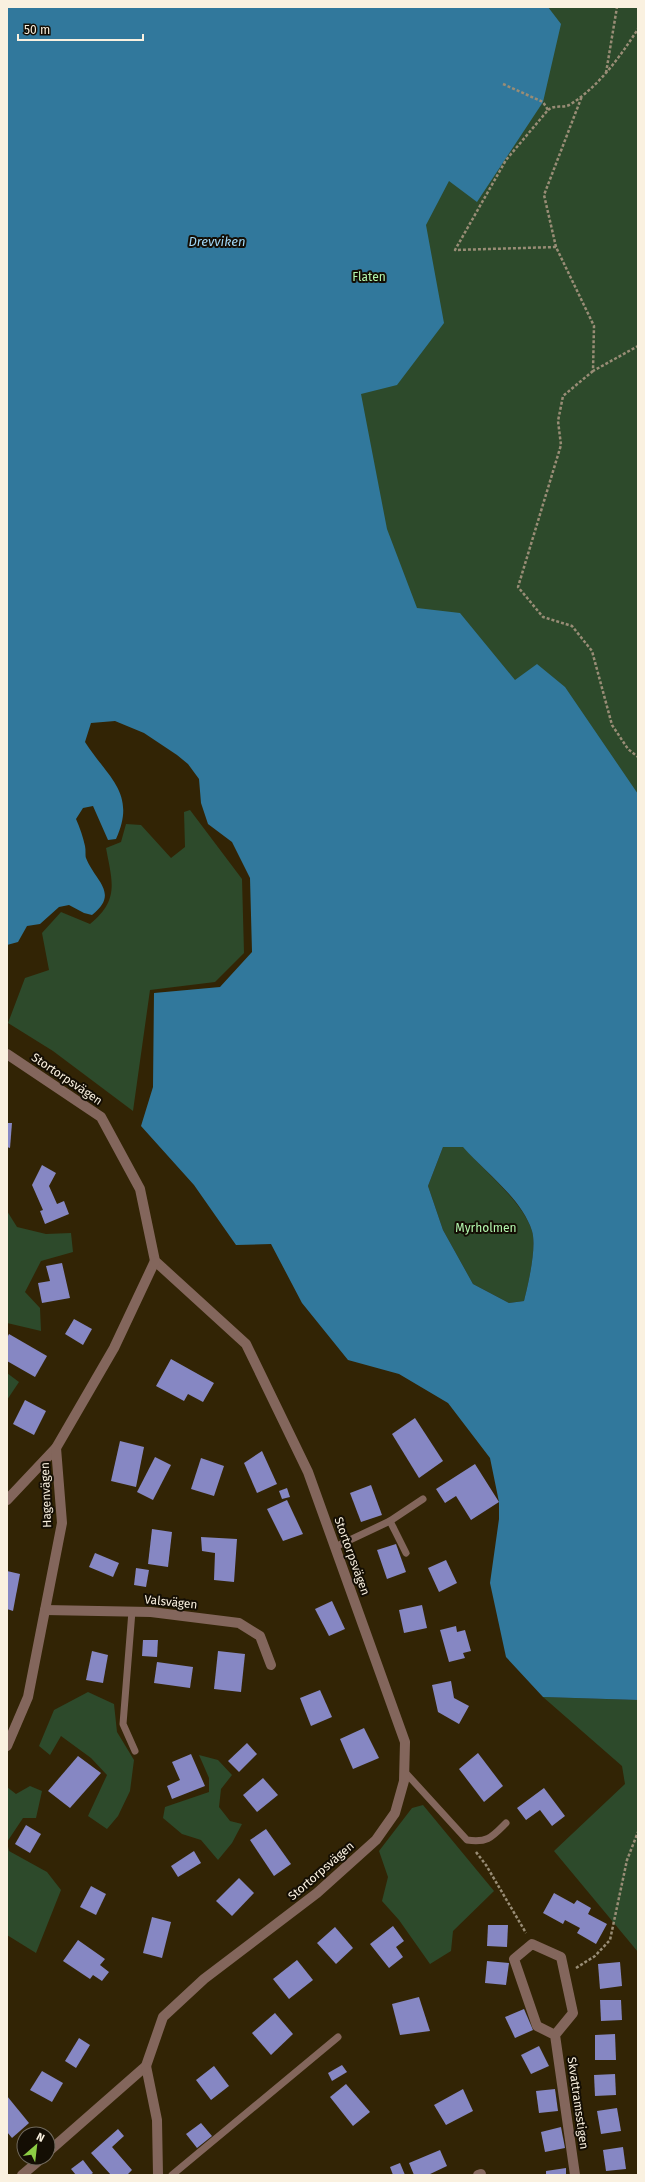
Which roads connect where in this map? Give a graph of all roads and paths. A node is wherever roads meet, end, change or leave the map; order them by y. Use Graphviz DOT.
graph roads {
  1 [pos="617,7"];
  2 [pos="638,29"];
  3 [pos="605,76"];
  4 [pos="503,84"];
  5 [pos="582,96"];
  6 [pos="548,110"];
  7 [pos="556,247"];
  8 [pos="638,346"];
  9 [pos="593,371"];
  10 [pos="638,757"];
  11 [pos="7,1054"];
  12 [pos="155,1261"];
  13 [pos="56,1448"];
  14 [pos="423,1499"];
  15 [pos="7,1500"];
  16 [pos="390,1521"];
  17 [pos="335,1547"];
  18 [pos="406,1553"];
  19 [pos="45,1610"];
  20 [pos="132,1611"];
  21 [pos="271,1665"];
  22 [pos="7,1746"];
  23 [pos="135,1751"];
  24 [pos="404,1771"];
  25 [pos="506,1823"];
  26 [pos="638,1832"];
  27 [pos="486,1865"];
  28 [pos="532,1944"];
  29 [pos="564,1974"];
  30 [pos="555,2035"];
  31 [pos="338,2037"];
  32 [pos="146,2066"];
  33 [pos="56,2145"];
  34 [pos="33,2166"];
  35 [pos="22,2175"];
  36 [pos="158,2175"];
  37 [pos="172,2175"];
  38 [pos="575,2175"];
  1 -- 3 [label="path"];
  2 -- 3 [label="path"];
  3 -- 5 [label="path"];
  4 -- 6 [label="path"];
  5 -- 6 [label="path"];
  5 -- 7 [label="path"];
  6 -- 7 [label="path"];
  7 -- 9 [label="path"];
  8 -- 9 [label="path"];
  9 -- 10 [label="path"];
  11 -- 12 [label="street, Stortorpsvägen"];
  12 -- 13 [label="street, Hagenvägen"];
  12 -- 17 [label="street, Stortorpsvägen"];
  13 -- 15 [label="street"];
  13 -- 19 [label="street, Hagenvägen"];
  14 -- 16 [label="lane"];
  16 -- 17 [label="lane"];
  16 -- 18 [label="lane"];
  17 -- 24 [label="street, Stortorpsvägen"];
  19 -- 20 [label="street, Valsvägen"];
  19 -- 22 [label="street, Hagenvägen"];
  20 -- 21 [label="street, Valsvägen"];
  20 -- 23 [label="lane"];
  24 -- 25 [label="lane"];
  24 -- 32 [label="street, Stortorpsvägen"];
  26 -- 29 [label="path"];
  27 -- 28 [label="path"];
  28 -- 29 [label="street"];
  28 -- 30 [label="street"];
  29 -- 30 [label="street"];
  30 -- 38 [label="street, Skvattramsstigen"];
  31 -- 37 [label="lane"];
  32 -- 33 [label="street, Stortorpsvägen"];
  32 -- 36 [label="street"];
  34 -- 35 [label="street"];
}
